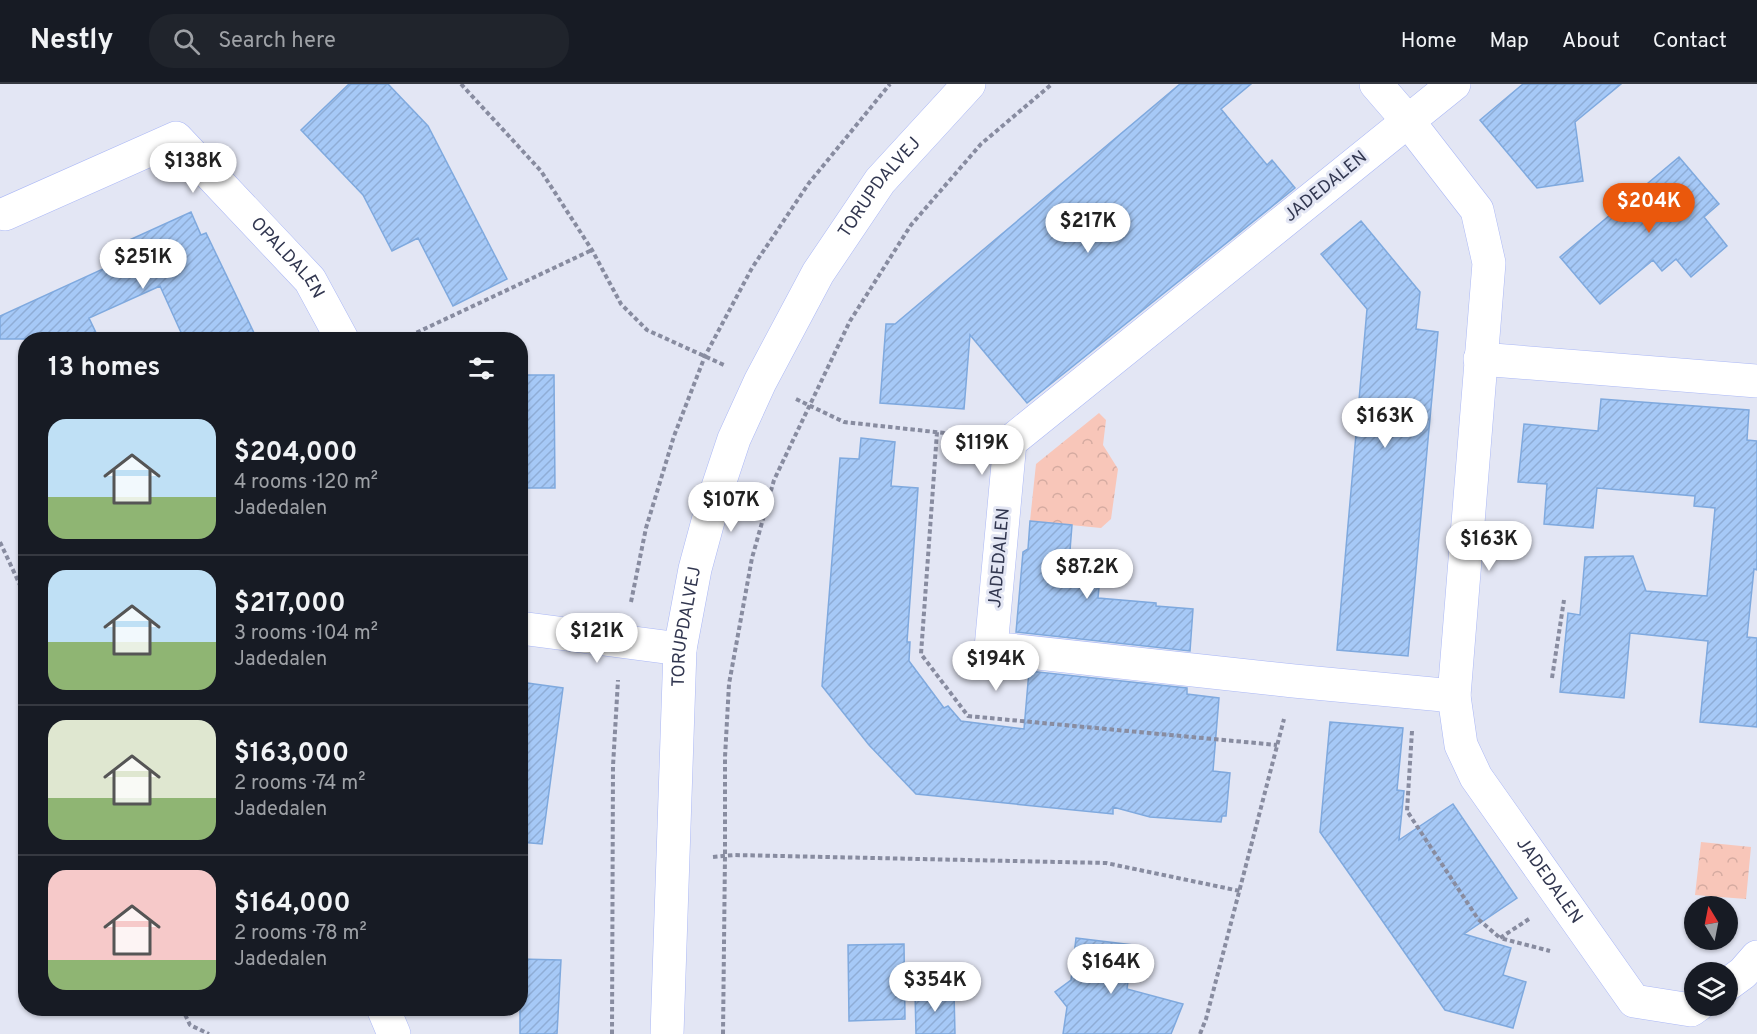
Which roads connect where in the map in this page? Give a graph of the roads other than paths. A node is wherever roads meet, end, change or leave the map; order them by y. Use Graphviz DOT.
graph roads {
  1 [pos="969,84"];
  2 [pos="1376,84"];
  3 [pos="1454,84"];
  4 [pos="1408,122"];
  5 [pos="5,213"];
  6 [pos="338,332"];
  7 [pos="1480,359"];
  8 [pos="1757,381"];
  9 [pos="528,629"];
  10 [pos="680,649"];
  11 [pos="1454,696"];
  12 [pos="1757,957"];
  13 [pos="1738,977"];
  14 [pos="1684,1009"];
  15 [pos="386,1016"];
  16 [pos="394,1034"];
  17 [pos="667,1034"];
  1 -- 10 [label="street, TORUPDALVEJ"];
  2 -- 4 [label="street, JADEDALEN"];
  3 -- 4 [label="street, JADEDALEN"];
  4 -- 7 [label="street, JADEDALEN"];
  4 -- 11 [label="street, JADEDALEN"];
  5 -- 6 [label="street, OPALDALEN"];
  7 -- 8 [label="street"];
  7 -- 11 [label="street, JADEDALEN"];
  9 -- 10 [label="street"];
  10 -- 17 [label="street, TORUPDALVEJ"];
  11 -- 14 [label="street, JADEDALEN"];
  12 -- 13 [label="street"];
  15 -- 16 [label="street"];
}
